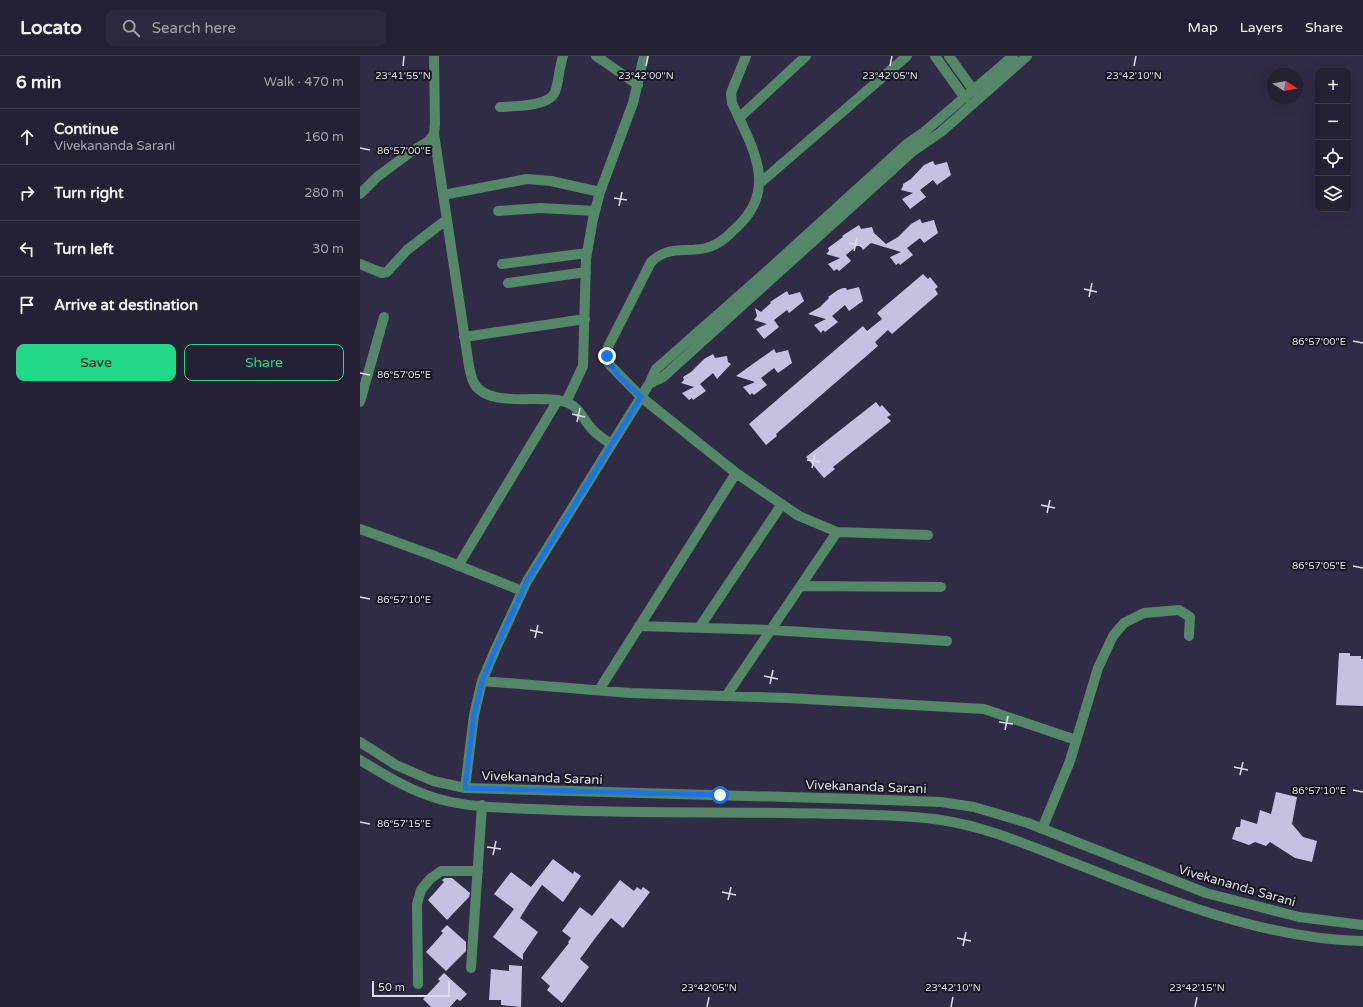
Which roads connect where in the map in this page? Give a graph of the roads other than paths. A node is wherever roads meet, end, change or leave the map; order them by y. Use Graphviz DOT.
graph roads {
  1 [pos="434,56"];
  2 [pos="563,56"];
  3 [pos="596,56"];
  4 [pos="644,56"];
  5 [pos="746,56"];
  6 [pos="806,56"];
  7 [pos="907,56"];
  8 [pos="935,56"];
  9 [pos="949,56"];
  10 [pos="1013,56"];
  11 [pos="1027,56"];
  12 [pos="638,85"];
  13 [pos="974,91"];
  14 [pos="965,98"];
  15 [pos="500,107"];
  16 [pos="739,118"];
  17 [pos="434,134"];
  18 [pos="760,182"];
  19 [pos="600,192"];
  20 [pos="360,194"];
  21 [pos="443,195"];
  22 [pos="498,211"];
  23 [pos="595,211"];
  24 [pos="446,220"];
  25 [pos="587,253"];
  26 [pos="360,264"];
  27 [pos="502,264"];
  28 [pos="586,272"];
  29 [pos="508,283"];
  30 [pos="384,317"];
  31 [pos="585,319"];
  32 [pos="464,337"];
  33 [pos="649,384"];
  34 [pos="641,397"];
  35 [pos="562,401"];
  36 [pos="360,402"];
  37 [pos="611,444"];
  38 [pos="736,473"];
  39 [pos="782,504"];
  40 [pos="360,529"];
  41 [pos="837,532"];
  42 [pos="928,535"];
  43 [pos="458,566"];
  44 [pos="801,586"];
  45 [pos="941,587"];
  46 [pos="522,591"];
  47 [pos="639,626"];
  48 [pos="699,628"];
  49 [pos="771,630"];
  50 [pos="1189,636"];
  51 [pos="947,640"];
  52 [pos="482,681"];
  53 [pos="599,690"];
  54 [pos="726,696"];
  55 [pos="1076,740"];
  56 [pos="360,742"];
  57 [pos="360,760"];
  58 [pos="465,788"];
  59 [pos="720,795"];
  60 [pos="482,805"];
  61 [pos="719,811"];
  62 [pos="1042,829"];
  63 [pos="478,871"];
  64 [pos="1363,925"];
  65 [pos="1363,941"];
  66 [pos="471,968"];
  67 [pos="418,984"];
  1 -- 17 [label="street"];
  2 -- 15 [label="street"];
  3 -- 12 [label="street"];
  4 -- 12 [label="street"];
  5 -- 16 [label="street"];
  6 -- 16 [label="street"];
  7 -- 18 [label="street"];
  8 -- 14 [label="street"];
  9 -- 13 [label="street"];
  10 -- 13 [label="street"];
  11 -- 33 [label="street"];
  12 -- 19 [label="street"];
  13 -- 14 [label="street"];
  14 -- 33 [label="street"];
  16 -- 18 [label="street"];
  17 -- 20 [label="street"];
  17 -- 21 [label="street"];
  18 -- 34 [label="street"];
  19 -- 21 [label="street"];
  19 -- 23 [label="street"];
  21 -- 24 [label="street"];
  22 -- 23 [label="street"];
  23 -- 25 [label="street"];
  24 -- 26 [label="street"];
  24 -- 32 [label="street"];
  25 -- 27 [label="street"];
  25 -- 28 [label="street"];
  28 -- 29 [label="street"];
  28 -- 31 [label="street"];
  30 -- 36 [label="street"];
  31 -- 32 [label="street"];
  31 -- 35 [label="street"];
  32 -- 35 [label="street"];
  33 -- 34 [label="street"];
  34 -- 37 [label="street"];
  34 -- 38 [label="street"];
  35 -- 37 [label="street"];
  35 -- 43 [label="street"];
  37 -- 46 [label="street"];
  38 -- 39 [label="street"];
  38 -- 47 [label="street"];
  39 -- 41 [label="street"];
  39 -- 48 [label="street"];
  40 -- 43 [label="street"];
  41 -- 42 [label="street"];
  41 -- 44 [label="street"];
  43 -- 46 [label="street"];
  44 -- 45 [label="street"];
  44 -- 49 [label="street"];
  46 -- 52 [label="street"];
  47 -- 48 [label="street"];
  47 -- 53 [label="street"];
  48 -- 49 [label="street"];
  49 -- 51 [label="street"];
  49 -- 54 [label="street"];
  50 -- 55 [label="street"];
  52 -- 53 [label="street"];
  52 -- 58 [label="street"];
  53 -- 54 [label="street"];
  54 -- 55 [label="street"];
  55 -- 62 [label="street"];
  56 -- 58 [label="street, Vivekananda Sarani"];
  57 -- 60 [label="street"];
  58 -- 59 [label="street, Vivekananda Sarani"];
  59 -- 61 [label="street"];
  59 -- 62 [label="street, Vivekananda Sarani"];
  60 -- 61 [label="street"];
  60 -- 63 [label="street"];
  61 -- 65 [label="street"];
  62 -- 64 [label="street, Vivekananda Sarani"];
  63 -- 66 [label="street"];
  63 -- 67 [label="street"];
}
